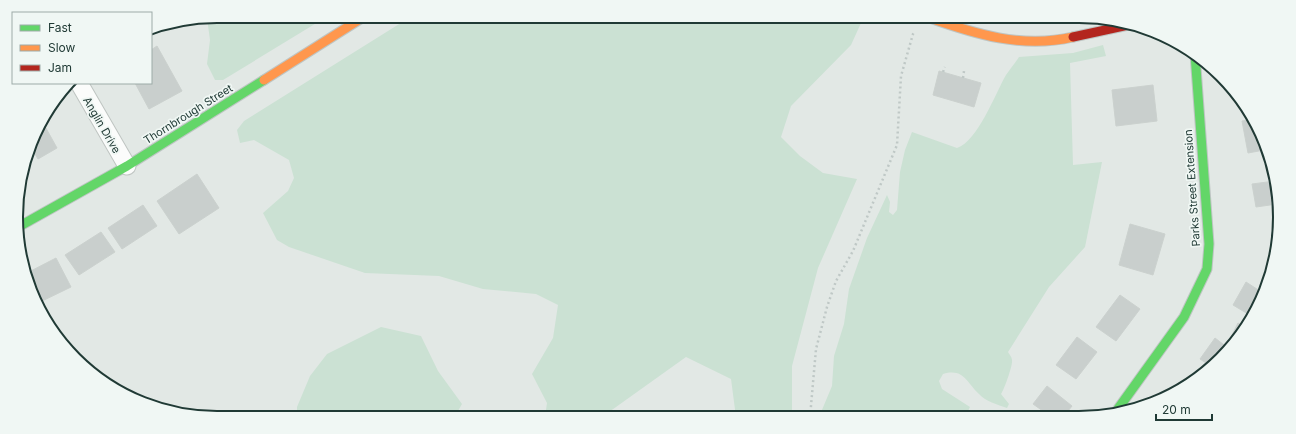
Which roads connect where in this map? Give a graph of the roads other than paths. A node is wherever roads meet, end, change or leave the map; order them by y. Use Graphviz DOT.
graph roads {
  1 [pos="354,23"];
  2 [pos="941,23"];
  3 [pos="1113,26"];
  4 [pos="1196,62"];
  5 [pos="80,84"];
  6 [pos="127,166"];
  7 [pos="23,224"];
  8 [pos="1120,406"];
  1 -- 6 [label="street, Thornbrough Street"];
  2 -- 3 [label="street"];
  4 -- 8 [label="street, Parks Street Extension"];
  5 -- 6 [label="street, Anglin Drive"];
  6 -- 7 [label="street, Thornbrough Street"];
}
